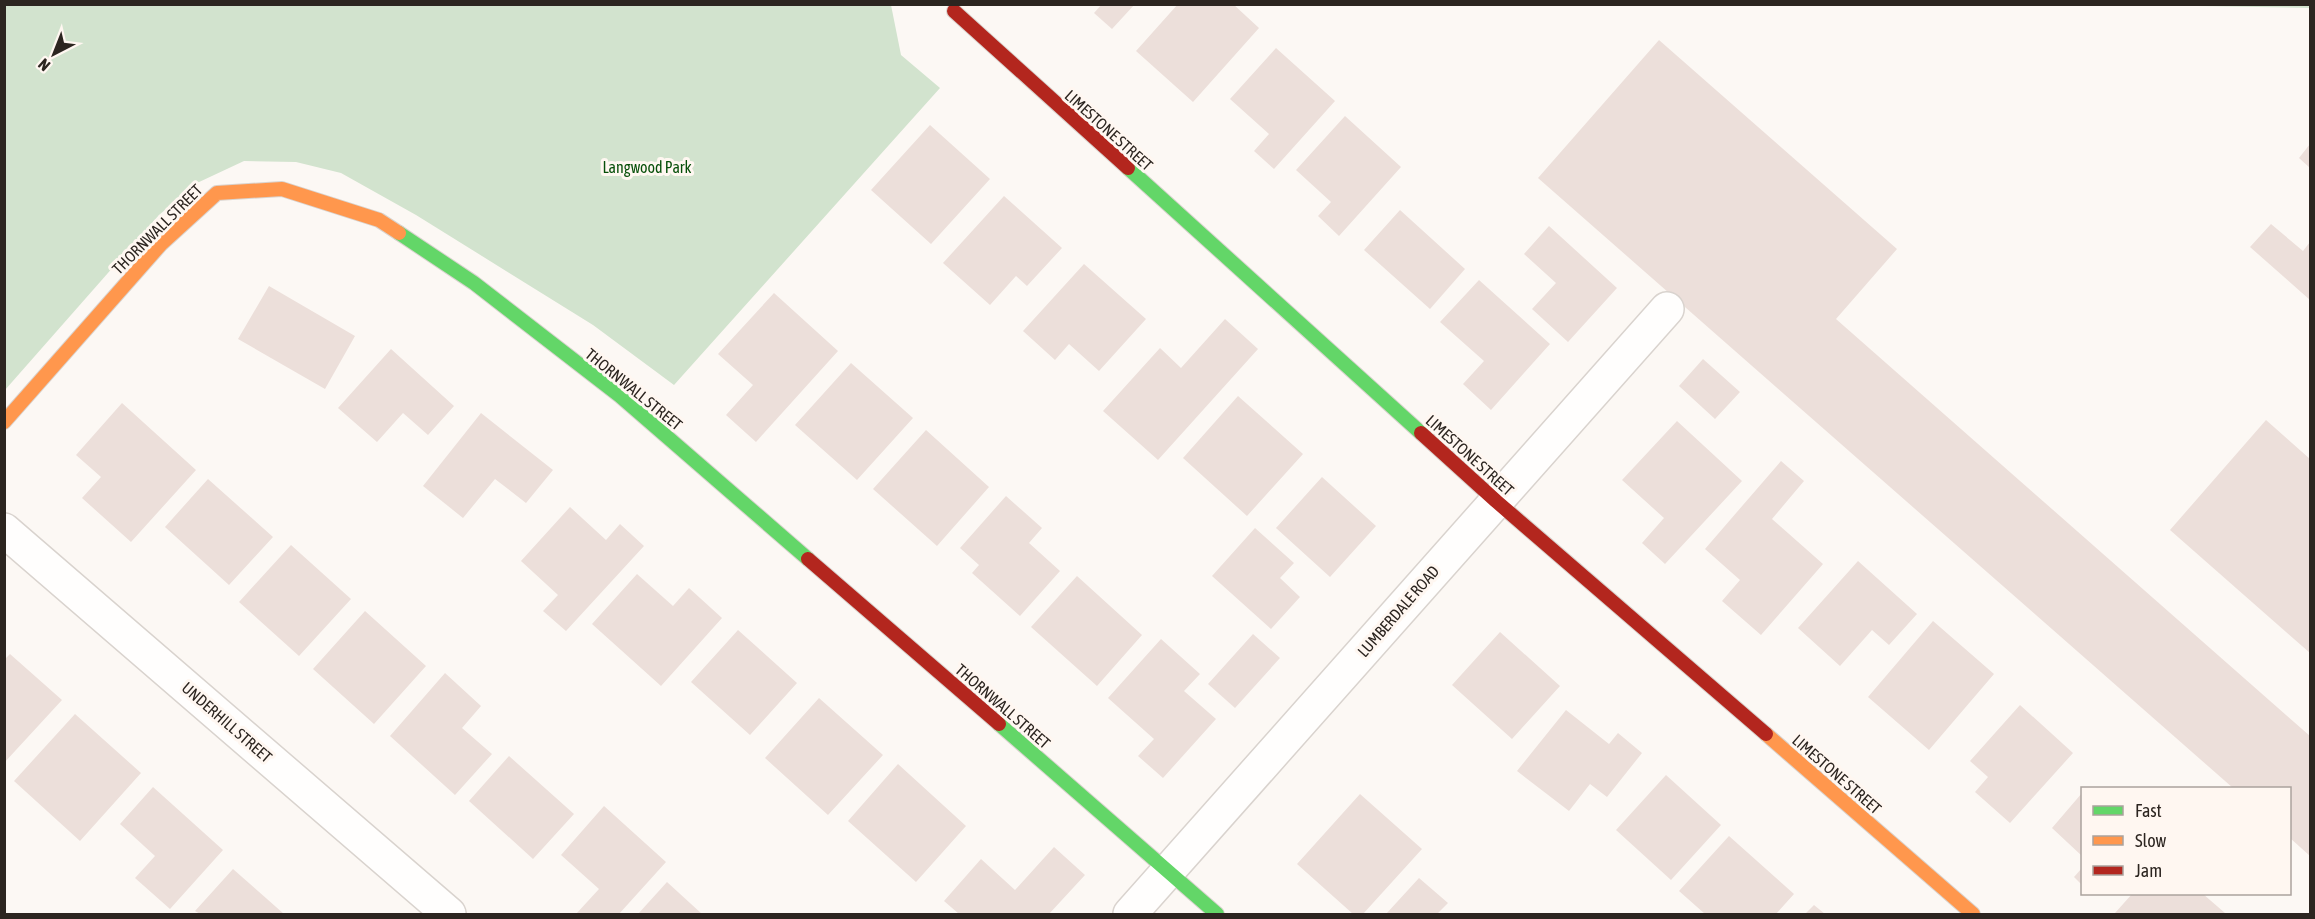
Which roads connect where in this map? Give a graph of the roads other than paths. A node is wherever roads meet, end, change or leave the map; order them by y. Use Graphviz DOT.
graph roads {
  1 [pos="954,12"];
  2 [pos="1667,309"];
  3 [pos="4,422"];
  4 [pos="1496,501"];
  5 [pos="4,530"];
  6 [pos="1168,871"];
  7 [pos="449,915"];
  8 [pos="1130,915"];
  9 [pos="1217,915"];
  10 [pos="1973,915"];
  1 -- 4 [label="street, LIMESTONE STREET"];
  2 -- 4 [label="street, LUMBERDALE ROAD"];
  3 -- 6 [label="street, THORNWALL STREET"];
  4 -- 6 [label="street, LUMBERDALE ROAD"];
  4 -- 10 [label="street, LIMESTONE STREET"];
  5 -- 7 [label="street, UNDERHILL STREET"];
  6 -- 8 [label="street, LUMBERDALE ROAD"];
  6 -- 9 [label="street, THORNWALL STREET"];
}
